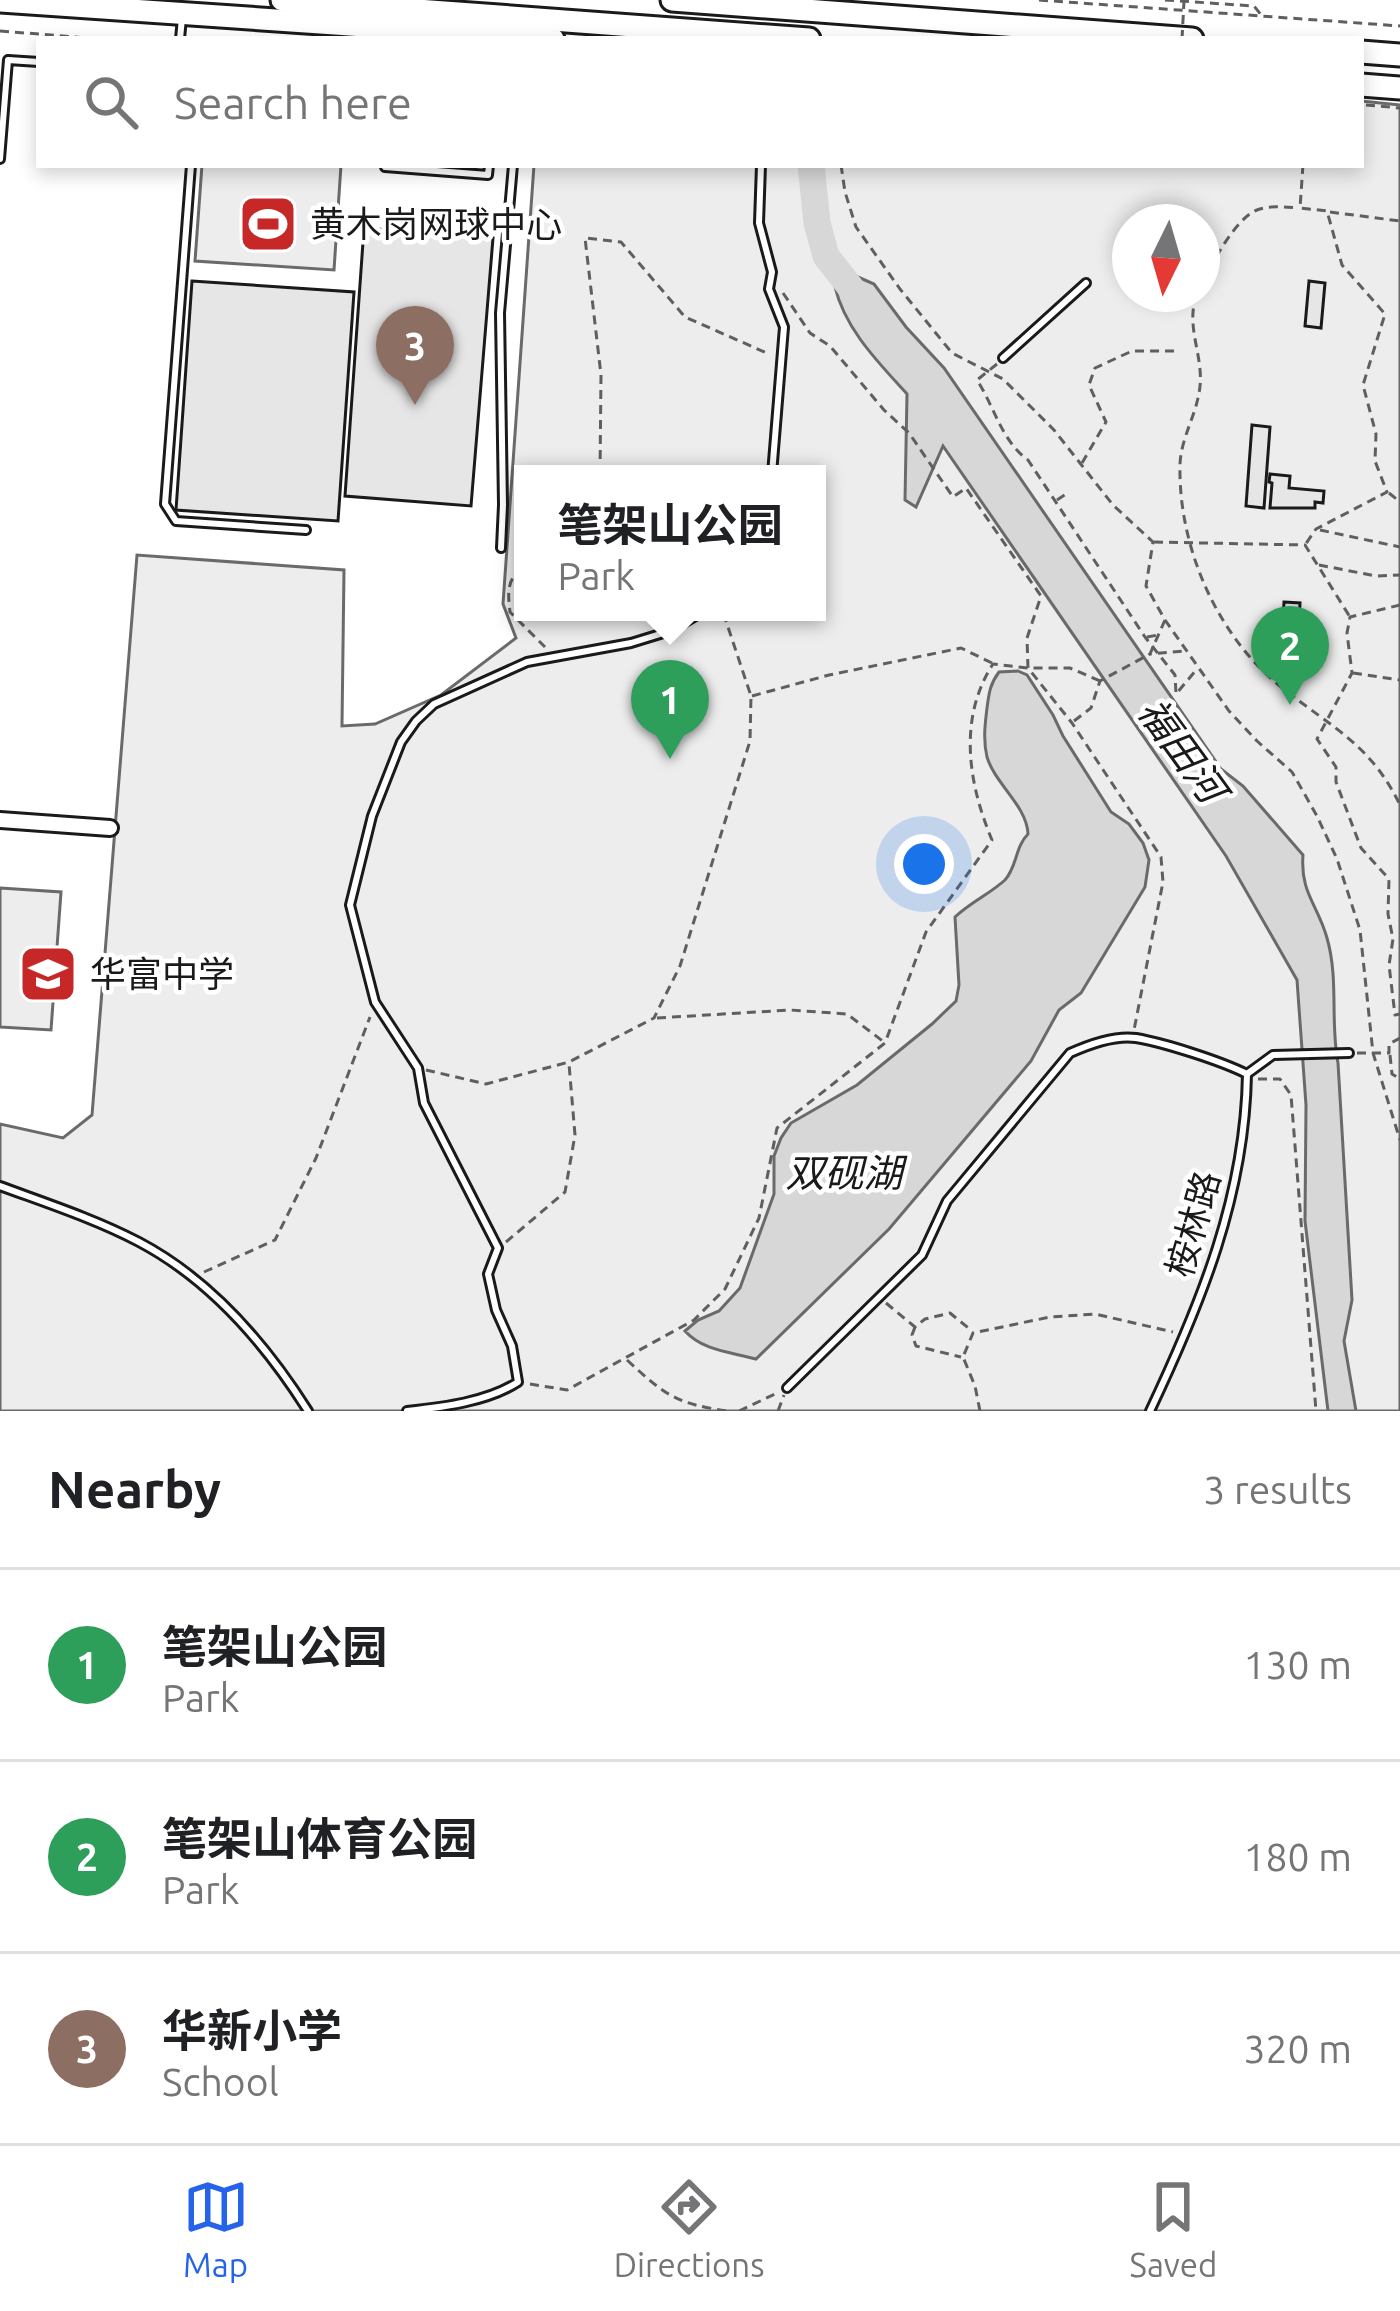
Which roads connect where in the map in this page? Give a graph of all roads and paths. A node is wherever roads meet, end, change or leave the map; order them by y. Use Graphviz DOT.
graph roads {
  1 [pos="282,0"];
  2 [pos="671,0"];
  3 [pos="779,0"];
  4 [pos="1039,0"];
  5 [pos="1145,0"];
  6 [pos="1165,0"];
  7 [pos="1184,1"];
  8 [pos="0,2"];
  9 [pos="910,9"];
  10 [pos="1139,9"];
  11 [pos="182,14"];
  12 [pos="848,14"];
  13 [pos="1263,17"];
  14 [pos="1400,26"];
  15 [pos="948,30"];
  16 [pos="0,31"];
  17 [pos="62,36"];
  18 [pos="180,36"];
  19 [pos="491,36"];
  20 [pos="773,36"];
  21 [pos="1111,36"];
  22 [pos="1182,36"];
  23 [pos="1364,52"];
  24 [pos="1400,55"];
  25 [pos="36,62"];
  26 [pos="1364,85"];
  27 [pos="1400,88"];
  28 [pos="1364,104"];
  29 [pos="1400,108"];
  30 [pos="0,159"];
  31 [pos="191,168"];
  32 [pos="398,168"];
  33 [pos="489,168"];
  34 [pos="513,168"];
  35 [pos="761,168"];
  36 [pos="841,168"];
  37 [pos="1303,168"];
  38 [pos="1300,208"];
  39 [pos="1327,212"];
  40 [pos="1400,220"];
  41 [pos="1220,251"];
  42 [pos="772,272"];
  43 [pos="1086,283"];
  44 [pos="1192,312"];
  45 [pos="1175,351"];
  46 [pos="1003,358"];
  47 [pos="782,359"];
  48 [pos="989,372"];
  49 [pos="600,465"];
  50 [pos="773,465"];
  51 [pos="1081,465"];
  52 [pos="1387,492"];
  53 [pos="1066,494"];
  54 [pos="1055,501"];
  55 [pos="1400,502"];
  56 [pos="1316,529"];
  57 [pos="306,530"];
  58 [pos="1153,542"];
  59 [pos="1191,543"];
  60 [pos="1305,544"];
  61 [pos="1400,547"];
  62 [pos="500,548"];
  63 [pos="1319,565"];
  64 [pos="1400,574"];
  65 [pos="514,579"];
  66 [pos="1400,604"];
  67 [pos="514,617"];
  68 [pos="1350,617"];
  69 [pos="1165,620"];
  70 [pos="518,621"];
  71 [pos="687,621"];
  72 [pos="726,621"];
  73 [pos="1158,634"];
  74 [pos="1145,637"];
  75 [pos="1186,651"];
  76 [pos="1150,654"];
  77 [pos="554,656"];
  78 [pos="993,664"];
  79 [pos="1028,668"];
  80 [pos="1198,668"];
  81 [pos="1352,673"];
  82 [pos="1400,680"];
  83 [pos="1100,681"];
  84 [pos="751,696"];
  85 [pos="1327,719"];
  86 [pos="1072,723"];
  87 [pos="1400,805"];
  88 [pos="0,820"];
  89 [pos="110,828"];
  90 [pos="375,1002"];
  91 [pos="1400,1014"];
  92 [pos="654,1018"];
  93 [pos="1132,1037"];
  94 [pos="1400,1038"];
  95 [pos="885,1043"];
  96 [pos="1373,1053"];
  97 [pos="1389,1053"];
  98 [pos="1349,1054"];
  99 [pos="569,1062"];
  100 [pos="418,1068"];
  101 [pos="1247,1077"];
  102 [pos="1400,1079"];
  103 [pos="1400,1140"];
  104 [pos="0,1186"];
  105 [pos="498,1248"];
  106 [pos="192,1278"];
  107 [pos="880,1298"];
  108 [pos="915,1327"];
  109 [pos="973,1333"];
  110 [pos="1186,1335"];
  111 [pos="963,1357"];
  112 [pos="626,1359"];
  113 [pos="518,1382"];
  114 [pos="787,1388"];
  115 [pos="706,1409"];
  116 [pos="308,1411"];
  117 [pos="407,1411"];
  118 [pos="728,1411"];
  119 [pos="739,1411"];
  120 [pos="778,1411"];
  121 [pos="980,1411"];
  122 [pos="1150,1411"];
  123 [pos="1316,1411"];
  1 -- 20 [label="main road"];
  2 -- 12 [label="main road"];
  3 -- 12 [label="main road"];
  4 -- 10 [label="path"];
  5 -- 10 [label="path"];
  6 -- 7 [label="path"];
  7 -- 13 [label="path"];
  7 -- 22 [label="path, bridge"];
  8 -- 11 [label="main road"];
  9 -- 12 [label="main road"];
  9 -- 15 [label="main road"];
  10 -- 13 [label="path"];
  11 -- 18 [label="lane"];
  11 -- 19 [label="main road"];
  13 -- 14 [label="path"];
  15 -- 21 [label="main road"];
  16 -- 17 [label="path"];
  23 -- 24 [label="main road"];
  25 -- 30 [label="lane"];
  26 -- 27 [label="main road"];
  28 -- 29 [label="path"];
  31 -- 57 [label="lane"];
  32 -- 33 [label="lane"];
  34 -- 62 [label="lane"];
  35 -- 42 [label="lane"];
  36 -- 48 [label="path"];
  37 -- 38 [label="path"];
  38 -- 39 [label="path"];
  38 -- 41 [label="path"];
  39 -- 40 [label="path"];
  39 -- 52 [label="path"];
  42 -- 47 [label="lane"];
  42 -- 79 [label="path"];
  43 -- 46 [label="lane"];
  44 -- 59 [label="path"];
  45 -- 51 [label="path"];
  46 -- 48 [label="path"];
  47 -- 49 [label="path"];
  47 -- 50 [label="lane"];
  48 -- 51 [label="path"];
  48 -- 54 [label="path"];
  51 -- 58 [label="path"];
  52 -- 55 [label="path"];
  52 -- 56 [label="path"];
  53 -- 54 [label="path"];
  54 -- 74 [label="path"];
  56 -- 60 [label="path"];
  56 -- 61 [label="path"];
  58 -- 59 [label="path"];
  58 -- 69 [label="path"];
  59 -- 60 [label="path"];
  59 -- 85 [label="path"];
  60 -- 63 [label="path"];
  63 -- 64 [label="path"];
  63 -- 68 [label="path"];
  65 -- 67 [label="path"];
  66 -- 68 [label="path"];
  68 -- 81 [label="path"];
  69 -- 73 [label="path, bridge"];
  69 -- 75 [label="path"];
  70 -- 77 [label="path"];
  71 -- 77 [label="lane"];
  72 -- 84 [label="path"];
  73 -- 74 [label="path"];
  73 -- 76 [label="path, bridge"];
  74 -- 80 [label="path"];
  75 -- 76 [label="path, bridge"];
  75 -- 80 [label="path"];
  76 -- 83 [label="path"];
  77 -- 90 [label="lane"];
  78 -- 79 [label="path"];
  78 -- 84 [label="path"];
  78 -- 95 [label="path"];
  79 -- 83 [label="path"];
  79 -- 86 [label="path"];
  80 -- 96 [label="path"];
  81 -- 82 [label="path"];
  81 -- 85 [label="path"];
  83 -- 86 [label="path"];
  84 -- 92 [label="path"];
  85 -- 87 [label="path"];
  85 -- 91 [label="path"];
  86 -- 93 [label="path"];
  88 -- 89 [label="street"];
  90 -- 100 [label="lane"];
  90 -- 106 [label="path"];
  92 -- 95 [label="path"];
  92 -- 99 [label="path"];
  93 -- 101 [label="lane"];
  93 -- 107 [label="lane"];
  94 -- 97 [label="path"];
  95 -- 112 [label="path"];
  96 -- 97 [label="path"];
  96 -- 98 [label="path"];
  96 -- 103 [label="path"];
  97 -- 102 [label="path"];
  98 -- 101 [label="lane"];
  99 -- 100 [label="path"];
  99 -- 105 [label="path"];
  100 -- 105 [label="lane"];
  101 -- 110 [label="lane, 桉林路"];
  101 -- 123 [label="path"];
  104 -- 106 [label="lane"];
  105 -- 113 [label="lane"];
  106 -- 116 [label="lane"];
  107 -- 108 [label="path"];
  107 -- 114 [label="lane"];
  108 -- 109 [label="path"];
  108 -- 111 [label="path"];
  109 -- 110 [label="path"];
  109 -- 111 [label="path"];
  110 -- 122 [label="lane, 桉林路"];
  111 -- 121 [label="path"];
  112 -- 113 [label="path"];
  112 -- 115 [label="path"];
  113 -- 117 [label="lane"];
  114 -- 119 [label="path"];
  114 -- 120 [label="path"];
  115 -- 118 [label="path"];
}
